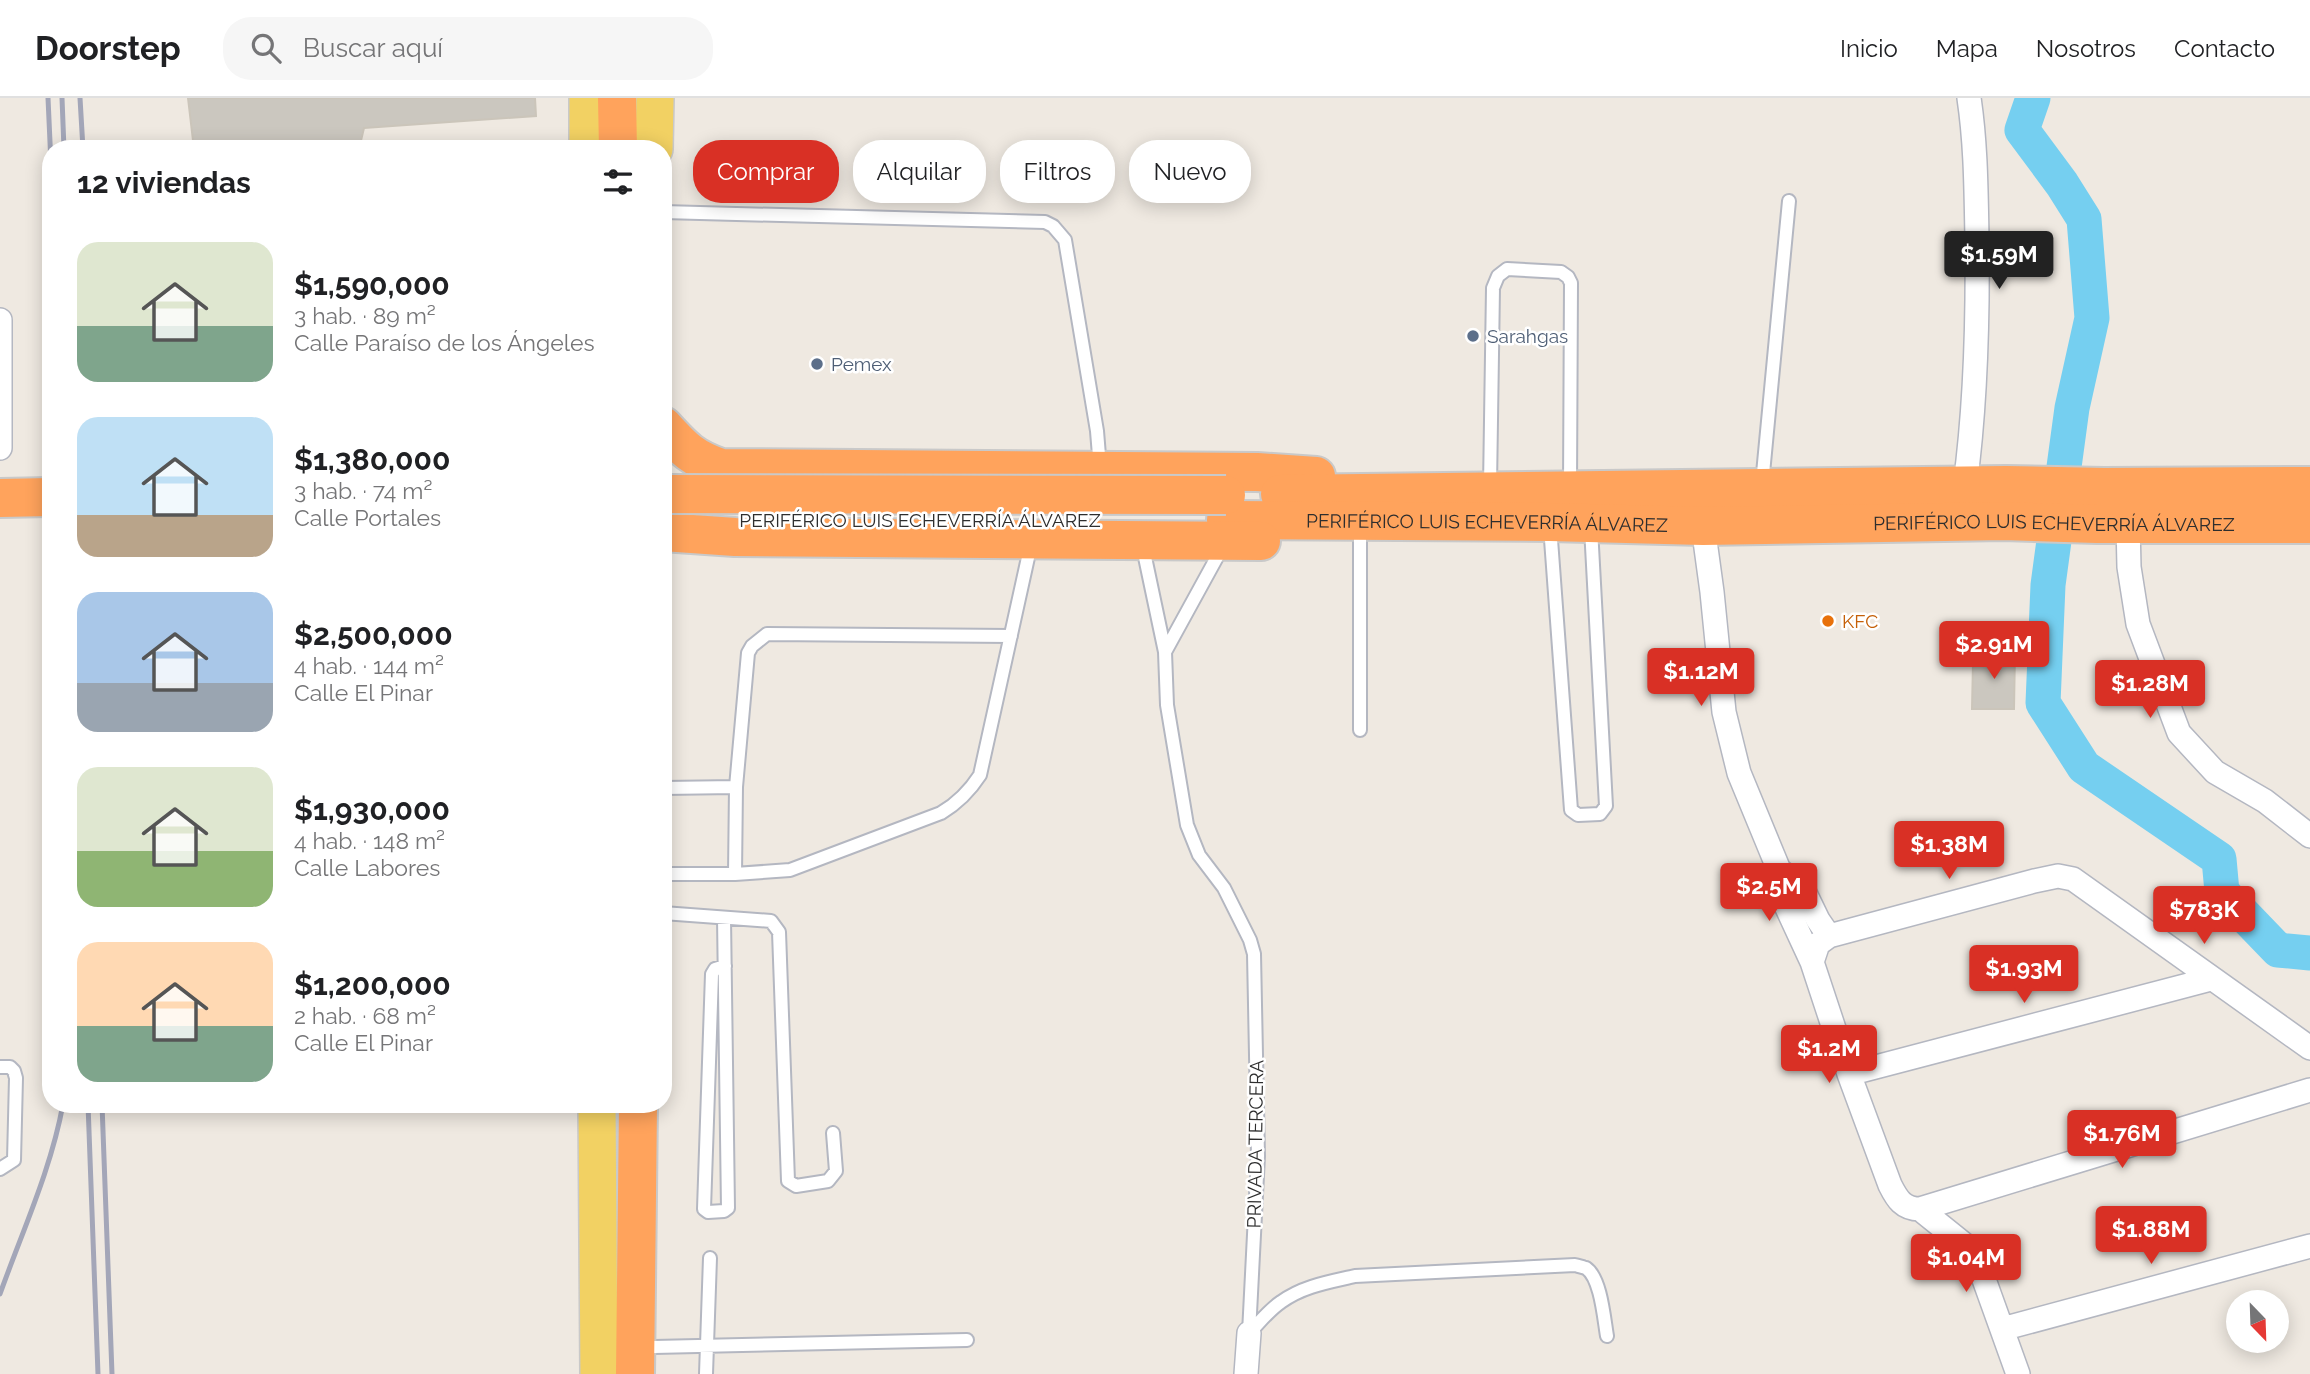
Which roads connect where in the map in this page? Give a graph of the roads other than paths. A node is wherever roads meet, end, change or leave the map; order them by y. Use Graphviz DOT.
graph roads {
  1 [pos="589,98"];
  2 [pos="617,98"];
  3 [pos="655,98"];
  4 [pos="1969,98"];
  5 [pos="588,140"];
  6 [pos="618,140"];
  7 [pos="654,140"];
  8 [pos="1789,201"];
  9 [pos="672,212"];
  10 [pos="0,320"];
  11 [pos="672,436"];
  12 [pos="0,448"];
  13 [pos="721,468"];
  14 [pos="1100,471"];
  15 [pos="1965,485"];
  16 [pos="2310,486"];
  17 [pos="1762,488"];
  18 [pos="1490,491"];
  19 [pos="1570,491"];
  20 [pos="1361,493"];
  21 [pos="672,494"];
  22 [pos="42,497"];
  23 [pos="0,498"];
  24 [pos="672,500"];
  25 [pos="2005,503"];
  26 [pos="1226,518"];
  27 [pos="672,519"];
  28 [pos="0,521"];
  29 [pos="42,521"];
  30 [pos="1428,521"];
  31 [pos="1550,522"];
  32 [pos="1590,523"];
  33 [pos="2112,524"];
  34 [pos="2310,524"];
  35 [pos="1703,526"];
  36 [pos="672,533"];
  37 [pos="735,537"];
  38 [pos="1032,539"];
  39 [pos="1142,540"];
  40 [pos="1360,540"];
  41 [pos="1011,636"];
  42 [pos="1165,652"];
  43 [pos="1360,730"];
  44 [pos="736,787"];
  45 [pos="672,788"];
  46 [pos="2310,836"];
  47 [pos="1779,870"];
  48 [pos="672,874"];
  49 [pos="734,874"];
  50 [pos="672,914"];
  51 [pos="724,918"];
  52 [pos="1829,936"];
  53 [pos="1812,962"];
  54 [pos="724,966"];
  55 [pos="2211,979"];
  56 [pos="2310,1048"];
  57 [pos="0,1067"];
  58 [pos="1849,1074"];
  59 [pos="2310,1090"];
  60 [pos="597,1113"];
  61 [pos="615,1113"];
  62 [pos="638,1113"];
  63 [pos="656,1113"];
  64 [pos="834,1133"];
  65 [pos="0,1169"];
  66 [pos="1920,1209"];
  67 [pos="2310,1246"];
  68 [pos="710,1258"];
  69 [pos="2002,1329"];
  70 [pos="1249,1333"];
  71 [pos="1607,1336"];
  72 [pos="967,1340"];
  73 [pos="707,1345"];
  74 [pos="647,1365"];
  75 [pos="599,1374"];
  76 [pos="614,1374"];
  77 [pos="706,1374"];
  78 [pos="1246,1374"];
  79 [pos="2018,1374"];
  1 -- 5 [label="main road"];
  2 -- 6 [label="highway"];
  3 -- 7 [label="main road"];
  4 -- 15 [label="street"];
  8 -- 17 [label="lane"];
  9 -- 14 [label="lane"];
  10 -- 12 [label="street"];
  11 -- 13 [label="highway"];
  13 -- 14 [label="highway"];
  13 -- 24 [label="highway"];
  13 -- 37 [label="highway"];
  14 -- 20 [label="highway"];
  15 -- 17 [label="highway, PERIFÉRICO LUIS ECHEVERRÍA ÁLVAREZ"];
  15 -- 25 [label="highway, PERIFÉRICO LUIS ECHEVERRÍA ÁLVAREZ"];
  16 -- 25 [label="highway, PERIFÉRICO LUIS ECHEVERRÍA ÁLVAREZ"];
  17 -- 19 [label="highway, PERIFÉRICO LUIS ECHEVERRÍA ÁLVAREZ"];
  18 -- 19 [label="highway, PERIFÉRICO LUIS ECHEVERRÍA ÁLVAREZ"];
  18 -- 19 [label="lane"];
  18 -- 20 [label="highway, PERIFÉRICO LUIS ECHEVERRÍA ÁLVAREZ"];
  20 -- 26 [label="highway, PERIFÉRICO LUIS ECHEVERRÍA ÁLVAREZ"];
  21 -- 26 [label="highway, PERIFÉRICO LUIS ECHEVERRÍA ÁLVAREZ, bridge"];
  22 -- 23 [label="highway"];
  25 -- 33 [label="highway, PERIFÉRICO LUIS ECHEVERRÍA ÁLVAREZ"];
  25 -- 35 [label="highway, PERIFÉRICO LUIS ECHEVERRÍA ÁLVAREZ"];
  26 -- 27 [label="highway, PERIFÉRICO LUIS ECHEVERRÍA ÁLVAREZ"];
  26 -- 30 [label="highway, PERIFÉRICO LUIS ECHEVERRÍA ÁLVAREZ"];
  26 -- 39 [label="highway"];
  26 -- 40 [label="highway"];
  26 -- 42 [label="lane"];
  28 -- 29 [label="highway"];
  30 -- 31 [label="highway, PERIFÉRICO LUIS ECHEVERRÍA ÁLVAREZ"];
  30 -- 40 [label="highway"];
  31 -- 32 [label="highway, PERIFÉRICO LUIS ECHEVERRÍA ÁLVAREZ"];
  31 -- 32 [label="lane"];
  32 -- 35 [label="highway, PERIFÉRICO LUIS ECHEVERRÍA ÁLVAREZ"];
  33 -- 34 [label="highway, PERIFÉRICO LUIS ECHEVERRÍA ÁLVAREZ"];
  33 -- 46 [label="street"];
  35 -- 47 [label="street"];
  36 -- 37 [label="highway"];
  37 -- 38 [label="highway"];
  38 -- 39 [label="highway"];
  38 -- 41 [label="lane"];
  39 -- 42 [label="lane"];
  40 -- 43 [label="lane"];
  41 -- 44 [label="lane"];
  41 -- 49 [label="lane"];
  42 -- 70 [label="lane, PRIVADA TERCERA"];
  44 -- 45 [label="lane"];
  44 -- 49 [label="lane"];
  47 -- 52 [label="street"];
  47 -- 53 [label="street"];
  48 -- 49 [label="lane"];
  50 -- 51 [label="lane"];
  51 -- 54 [label="lane"];
  51 -- 64 [label="lane"];
  52 -- 53 [label="street"];
  52 -- 55 [label="street"];
  53 -- 58 [label="street"];
  54 -- 54 [label="lane"];
  55 -- 56 [label="street"];
  55 -- 58 [label="street"];
  57 -- 65 [label="lane"];
  58 -- 66 [label="street"];
  59 -- 66 [label="street"];
  60 -- 75 [label="main road"];
  61 -- 76 [label="highway"];
  62 -- 74 [label="highway"];
  63 -- 74 [label="main road"];
  66 -- 69 [label="street"];
  67 -- 69 [label="street"];
  68 -- 73 [label="lane"];
  69 -- 79 [label="street"];
  70 -- 71 [label="lane"];
  70 -- 78 [label="street"];
  72 -- 73 [label="lane"];
  73 -- 74 [label="lane"];
  73 -- 77 [label="lane"];
}
